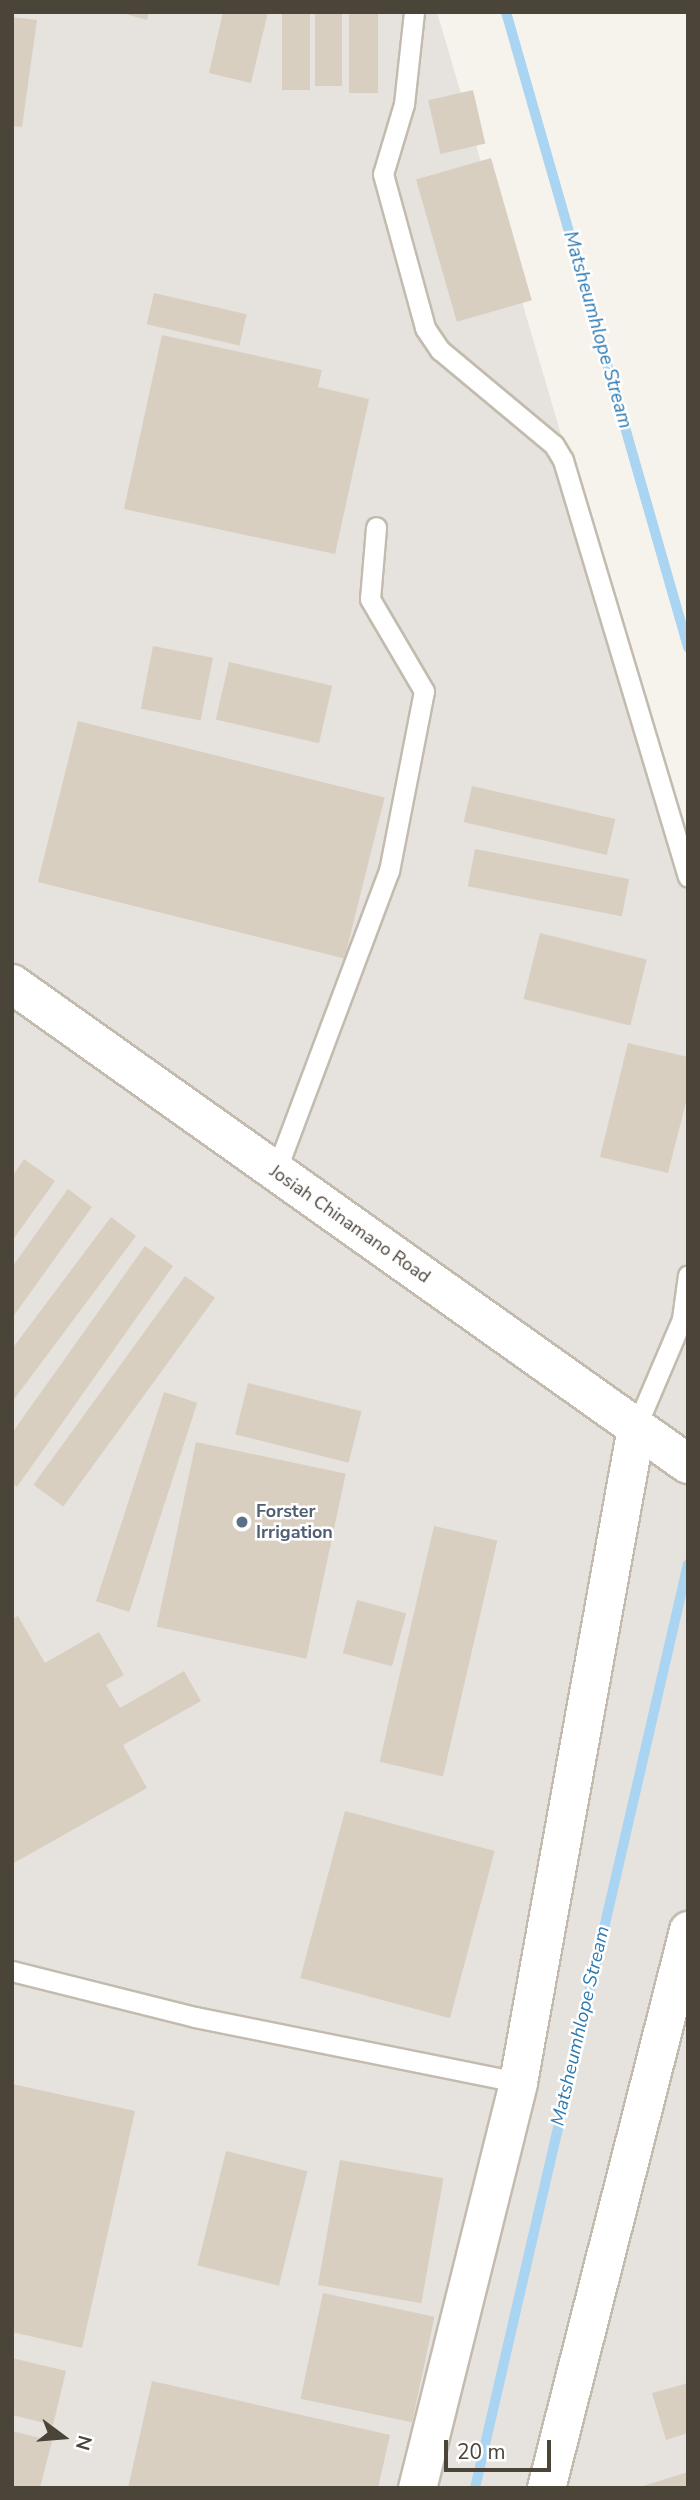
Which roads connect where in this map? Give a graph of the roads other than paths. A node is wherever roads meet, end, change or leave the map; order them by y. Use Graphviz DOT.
graph roads {
  1 [pos="414,12"];
  2 [pos="376,527"];
  3 [pos="688,877"];
  4 [pos="12,984"];
  5 [pos="276,1171"];
  6 [pos="688,1275"];
  7 [pos="643,1432"];
  8 [pos="688,1464"];
  9 [pos="688,1930"];
  10 [pos="12,1971"];
  11 [pos="518,2082"];
  12 [pos="417,2488"];
  13 [pos="545,2488"];
  1 -- 3 [label="lane"];
  2 -- 5 [label="lane"];
  4 -- 5 [label="street, Josiah Chinamano Road"];
  5 -- 7 [label="street, Josiah Chinamano Road"];
  6 -- 7 [label="lane"];
  7 -- 8 [label="street, Josiah Chinamano Road"];
  7 -- 11 [label="street"];
  9 -- 13 [label="street"];
  10 -- 11 [label="lane"];
  11 -- 12 [label="street"];
}
